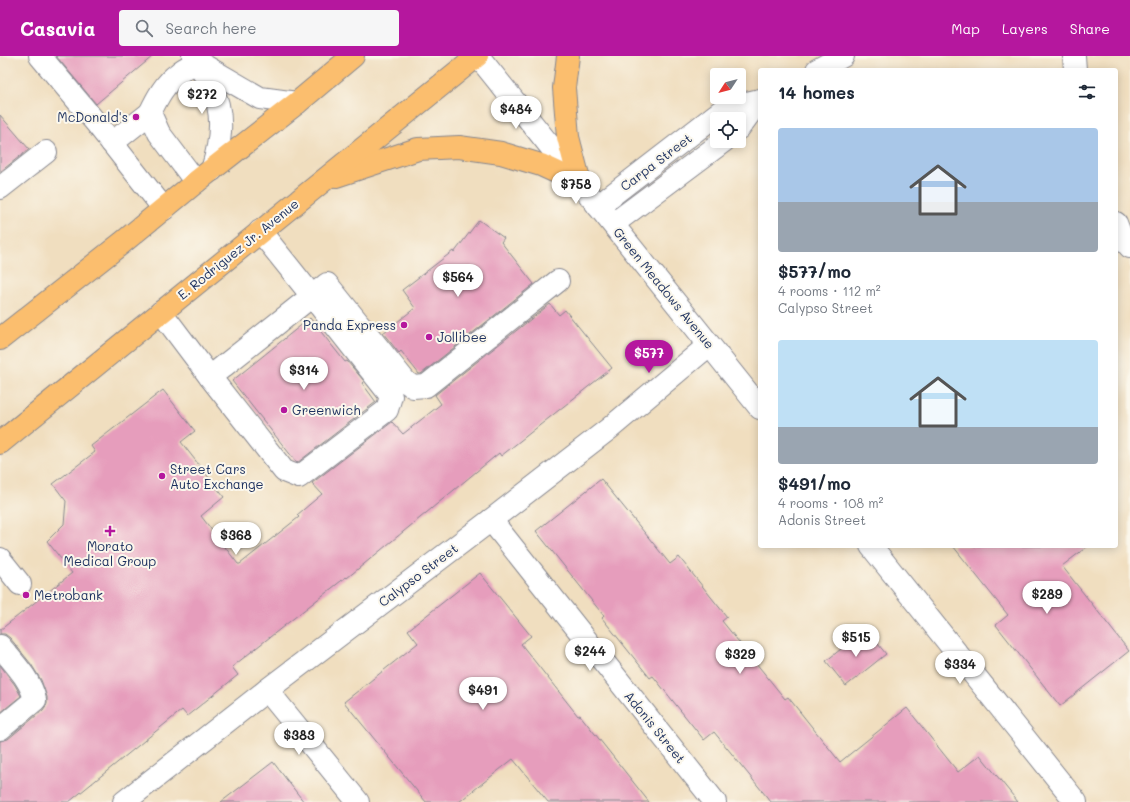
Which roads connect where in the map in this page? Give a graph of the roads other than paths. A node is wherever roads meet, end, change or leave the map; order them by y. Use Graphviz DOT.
graph roads {
  1 [pos="40,56"];
  2 [pos="477,56"];
  3 [pos="568,56"];
  4 [pos="843,56"];
  5 [pos="1074,56"];
  6 [pos="346,58"];
  7 [pos="196,59"];
  8 [pos="821,68"];
  9 [pos="1075,68"];
  10 [pos="758,101"];
  11 [pos="758,102"];
  12 [pos="297,103"];
  13 [pos="150,114"];
  14 [pos="746,119"];
  15 [pos="112,143"];
  16 [pos="715,148"];
  17 [pos="46,152"];
  18 [pos="204,176"];
  19 [pos="323,180"];
  20 [pos="580,183"];
  21 [pos="0,188"];
  22 [pos="598,206"];
  23 [pos="164,209"];
  24 [pos="612,224"];
  25 [pos="1118,228"];
  26 [pos="260,231"];
  27 [pos="1130,247"];
  28 [pos="558,281"];
  29 [pos="319,290"];
  30 [pos="161,312"];
  31 [pos="0,339"];
  32 [pos="709,345"];
  33 [pos="210,377"];
  34 [pos="758,406"];
  35 [pos="0,443"];
  36 [pos="491,520"];
  37 [pos="873,548"];
  38 [pos="0,559"];
  39 [pos="20,584"];
  40 [pos="0,646"];
  41 [pos="267,690"];
  42 [pos="0,728"];
  43 [pos="124,802"];
  44 [pos="358,802"];
  45 [pos="715,802"];
  46 [pos="1076,802"];
  1 -- 15 [label="street"];
  2 -- 19 [label="main road, E. Rodriguez Jr. Avenue"];
  2 -- 20 [label="street, Green Meadows Avenue"];
  3 -- 20 [label="main road"];
  4 -- 8 [label="street"];
  5 -- 9 [label="street"];
  6 -- 12 [label="main road"];
  7 -- 12 [label="street"];
  7 -- 13 [label="street"];
  7 -- 18 [label="street"];
  10 -- 22 [label="street, Carpa Street"];
  11 -- 14 [label="street, Carpa Street"];
  12 -- 18 [label="main road"];
  13 -- 15 [label="street"];
  13 -- 18 [label="street"];
  15 -- 23 [label="street"];
  16 -- 24 [label="street, Carpa Street"];
  17 -- 21 [label="street"];
  18 -- 23 [label="main road"];
  19 -- 20 [label="main road"];
  19 -- 26 [label="main road, E. Rodriguez Jr. Avenue"];
  20 -- 22 [label="street, Green Meadows Avenue"];
  22 -- 24 [label="street, Green Meadows Avenue"];
  23 -- 31 [label="main road"];
  24 -- 32 [label="street, Green Meadows Avenue"];
  25 -- 27 [label="street"];
  26 -- 29 [label="street"];
  26 -- 30 [label="main road, E. Rodriguez Jr. Avenue"];
  28 -- 29 [label="street"];
  29 -- 33 [label="street"];
  29 -- 33 [label="street"];
  30 -- 33 [label="street"];
  30 -- 35 [label="main road, E. Rodriguez Jr. Avenue"];
  32 -- 34 [label="street, Green Meadows Avenue"];
  32 -- 36 [label="street, Calypso Street"];
  36 -- 41 [label="street, Calypso Street"];
  36 -- 45 [label="street, Adonis Street"];
  37 -- 46 [label="street"];
  38 -- 39 [label="street"];
  40 -- 42 [label="street"];
  41 -- 43 [label="street, Calypso Street"];
  41 -- 44 [label="street"];
}
